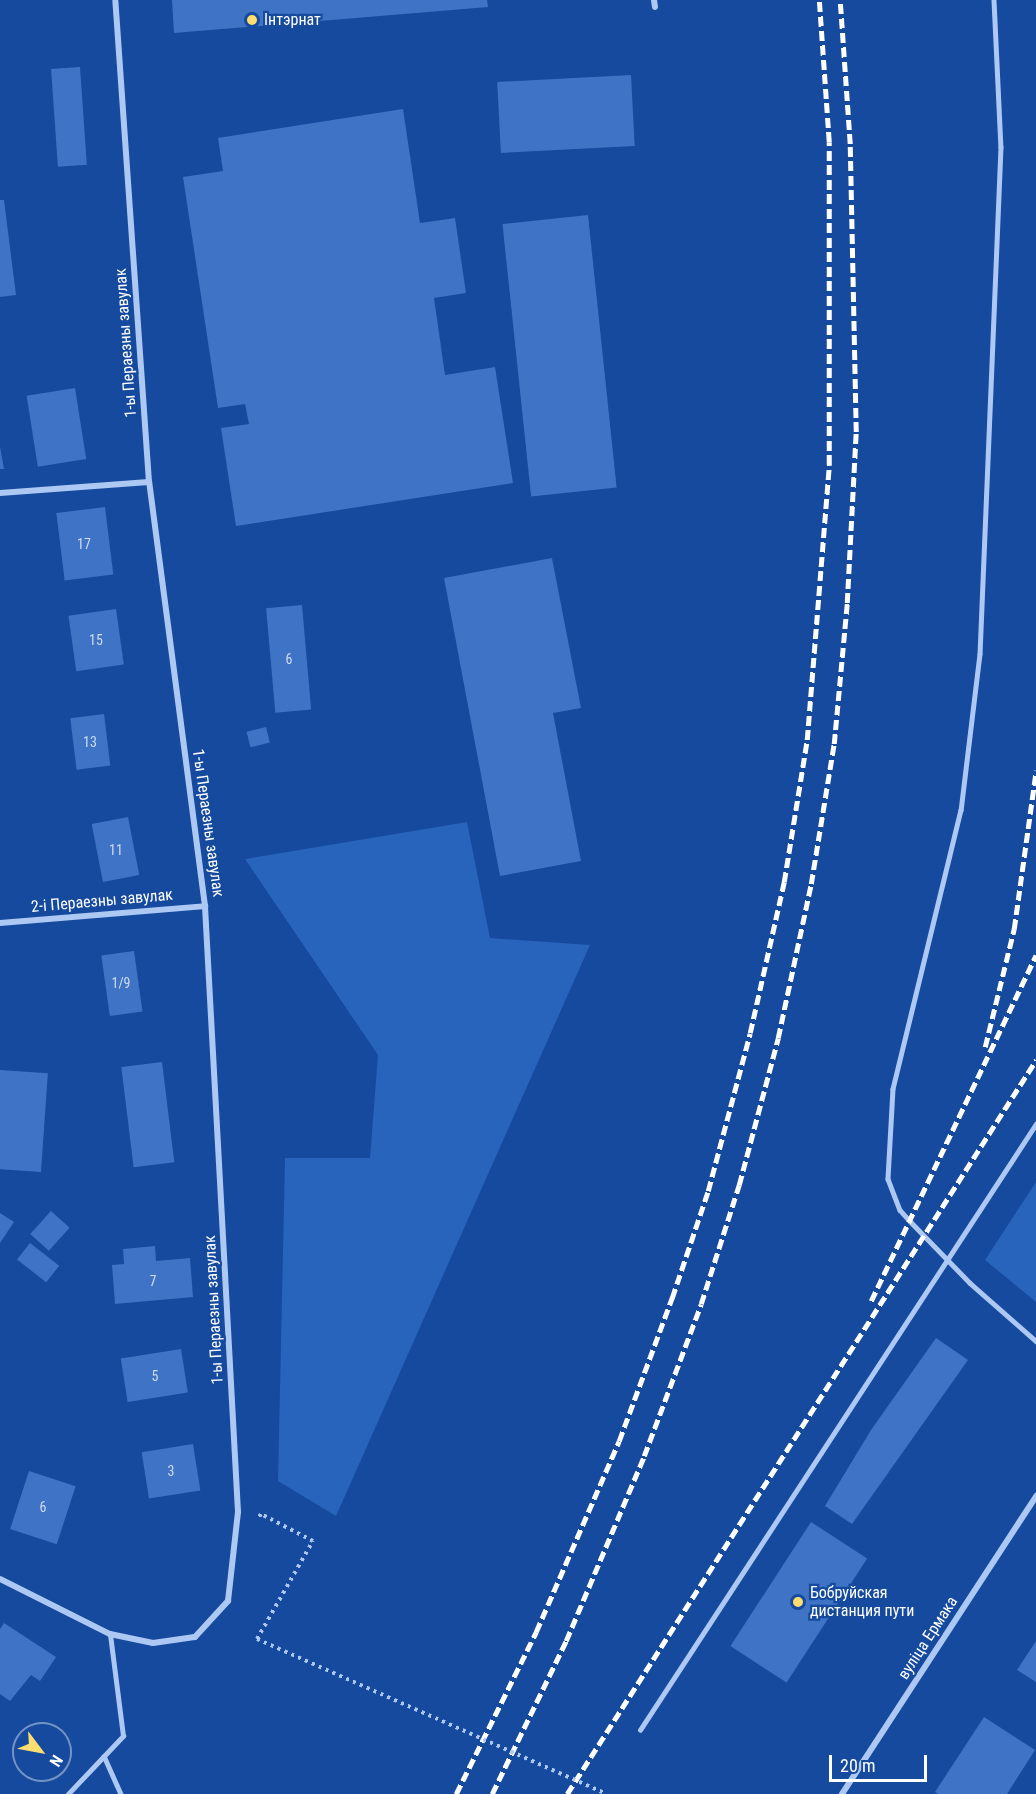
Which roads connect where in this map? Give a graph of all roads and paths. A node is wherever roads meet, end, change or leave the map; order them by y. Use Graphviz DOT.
graph roads {
  1 [pos="994,0"];
  2 [pos="116,1"];
  3 [pos="149,482"];
  4 [pos="0,493"];
  5 [pos="205,906"];
  6 [pos="0,923"];
  7 [pos="1036,1124"];
  8 [pos="945,1259"];
  9 [pos="1036,1341"];
  10 [pos="1036,1496"];
  11 [pos="254,1524"];
  12 [pos="0,1579"];
  13 [pos="110,1634"];
  14 [pos="640,1730"];
  15 [pos="104,1756"];
  16 [pos="68,1794"];
  17 [pos="121,1794"];
  18 [pos="606,1794"];
  19 [pos="842,1794"];
  1 -- 8 [label="lane"];
  2 -- 3 [label="street, 1-ы Пераезны завулак"];
  3 -- 4 [label="street"];
  3 -- 5 [label="street, 1-ы Пераезны завулак"];
  5 -- 6 [label="street, 2-і Пераезны завулак"];
  5 -- 13 [label="street, 1-ы Пераезны завулак"];
  7 -- 8 [label="lane"];
  8 -- 9 [label="lane"];
  8 -- 14 [label="lane"];
  10 -- 19 [label="street, вуліца Ермака"];
  11 -- 18 [label="path, bridge"];
  12 -- 13 [label="street"];
  13 -- 15 [label="lane"];
  15 -- 16 [label="lane"];
  15 -- 17 [label="lane"];
}
